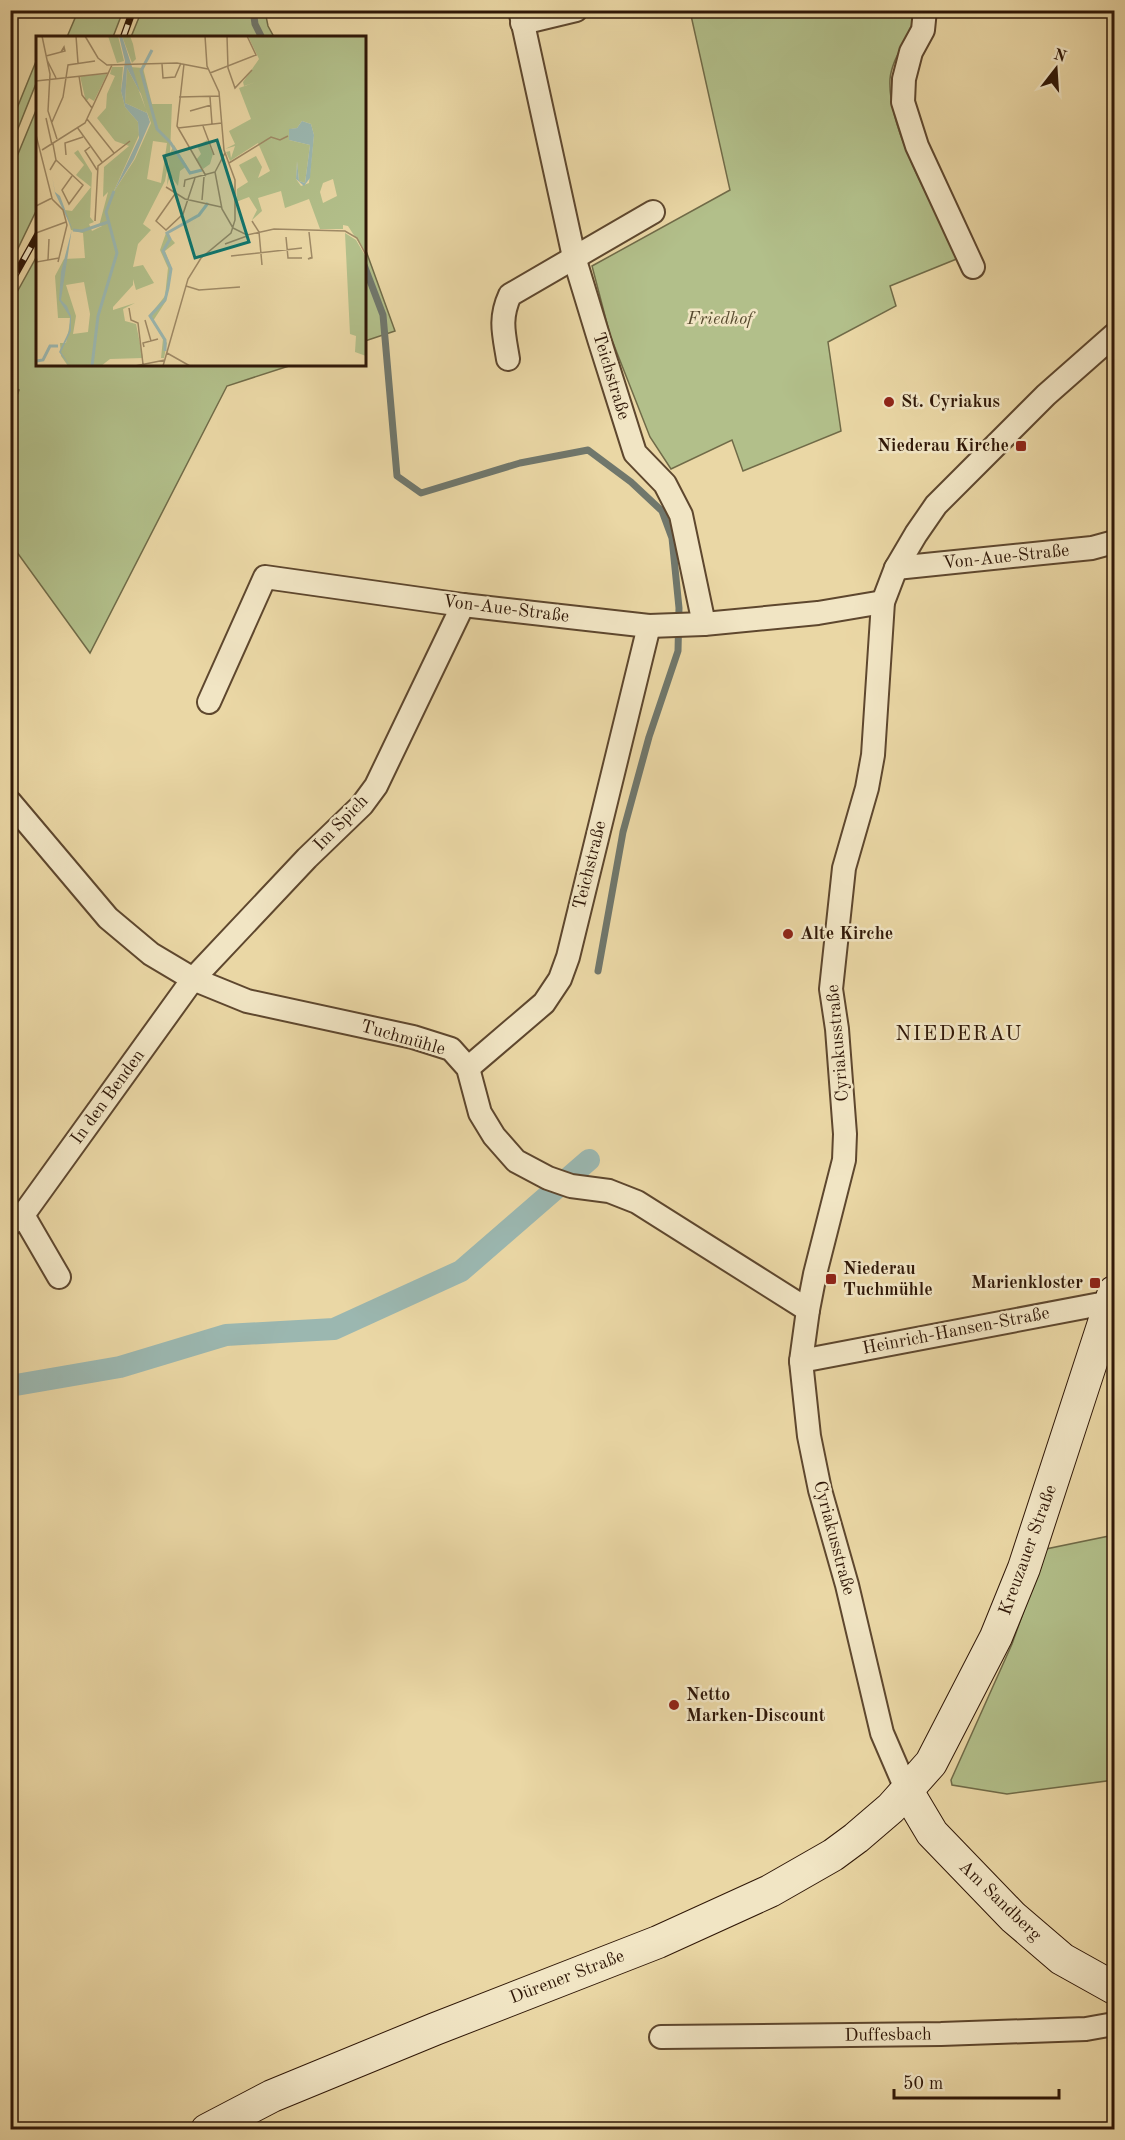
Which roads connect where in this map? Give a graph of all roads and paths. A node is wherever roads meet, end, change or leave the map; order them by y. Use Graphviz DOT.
graph roads {
  1 [pos="576,10"];
  2 [pos="926,10"];
  3 [pos="521,17"];
  4 [pos="653,212"];
  5 [pos="574,257"];
  6 [pos="973,267"];
  7 [pos="1114,335"];
  8 [pos="508,360"];
  9 [pos="1114,542"];
  10 [pos="896,568"];
  11 [pos="883,602"];
  12 [pos="463,605"];
  13 [pos="698,624"];
  14 [pos="658,625"];
  15 [pos="209,702"];
  16 [pos="10,802"];
  17 [pos="193,980"];
  18 [pos="468,1068"];
  19 [pos="17,1219"];
  20 [pos="59,1277"];
  21 [pos="1113,1297"];
  22 [pos="808,1310"];
  23 [pos="801,1361"];
  24 [pos="907,1791"];
  25 [pos="1114,1988"];
  26 [pos="1114,2024"];
  27 [pos="661,2037"];
  28 [pos="207,2130"];
  1 -- 3 [label="street"];
  2 -- 6 [label="street"];
  3 -- 5 [label="street, Teichstraße"];
  4 -- 5 [label="street"];
  5 -- 8 [label="street"];
  5 -- 13 [label="street, Teichstraße"];
  7 -- 10 [label="street, Cyriakusstraße"];
  9 -- 10 [label="street, Von-Aue-Straße"];
  10 -- 11 [label="street, Cyriakusstraße"];
  11 -- 13 [label="street, Von-Aue-Straße"];
  11 -- 22 [label="street, Cyriakusstraße"];
  12 -- 14 [label="street, Von-Aue-Straße"];
  12 -- 15 [label="street, Von-Aue-Straße"];
  12 -- 17 [label="street, Im Spich"];
  13 -- 14 [label="street, Von-Aue-Straße"];
  14 -- 18 [label="street, Teichstraße"];
  16 -- 17 [label="street, Tuchmühle"];
  17 -- 18 [label="street, Tuchmühle"];
  17 -- 19 [label="street, In den Benden"];
  18 -- 22 [label="street"];
  19 -- 20 [label="street, In den Benden"];
  21 -- 23 [label="street, Heinrich-Hansen-Straße"];
  21 -- 24 [label="main road, Kreuzauer Straße"];
  22 -- 23 [label="street, Cyriakusstraße"];
  23 -- 24 [label="street, Cyriakusstraße"];
  24 -- 25 [label="main road, Am Sandberg"];
  24 -- 28 [label="main road, Dürener Straße"];
  26 -- 27 [label="street, Duffesbach"];
}
